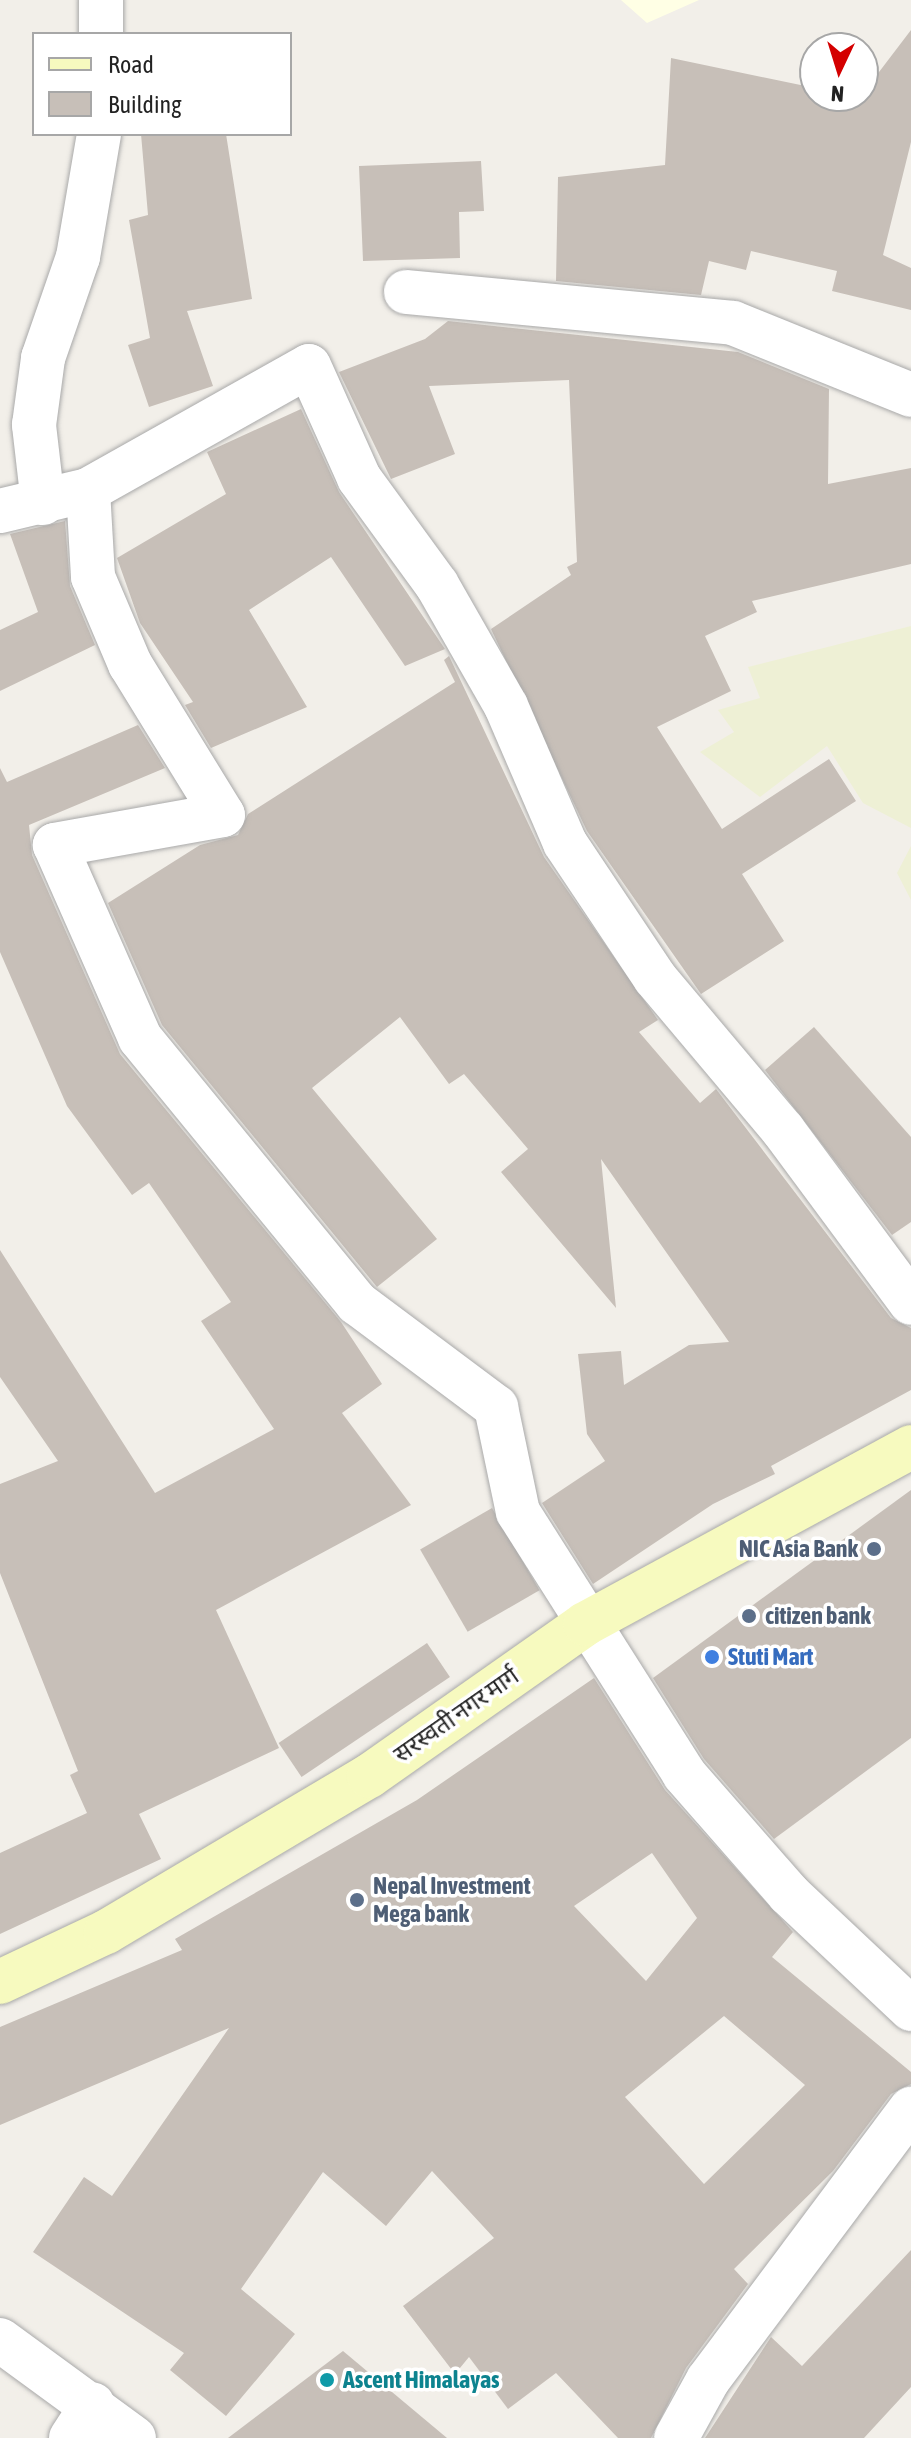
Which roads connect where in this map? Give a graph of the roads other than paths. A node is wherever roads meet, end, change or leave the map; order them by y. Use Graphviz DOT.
graph roads {
  1 [pos="101,0"];
  2 [pos="101,32"];
  3 [pos="99,136"];
  4 [pos="406,292"];
  5 [pos="911,395"];
  6 [pos="88,490"];
  7 [pos="43,503"];
  8 [pos="0,511"];
  9 [pos="911,1303"];
  10 [pos="911,1447"];
  11 [pos="585,1624"];
  12 [pos="0,1982"];
  13 [pos="911,2009"];
  14 [pos="911,2109"];
  15 [pos="0,2340"];
  16 [pos="82,2421"];
  17 [pos="134,2438"];
  18 [pos="676,2438"];
  1 -- 2 [label="street"];
  3 -- 7 [label="street"];
  4 -- 5 [label="street"];
  6 -- 7 [label="street"];
  6 -- 9 [label="street"];
  6 -- 11 [label="street"];
  7 -- 8 [label="street"];
  10 -- 11 [label="main road, सरस्वती नगर मार्ग"];
  11 -- 12 [label="main road, सरस्वती नगर मार्ग"];
  11 -- 13 [label="street"];
  14 -- 18 [label="street"];
  15 -- 16 [label="street"];
  16 -- 17 [label="street"];
}
